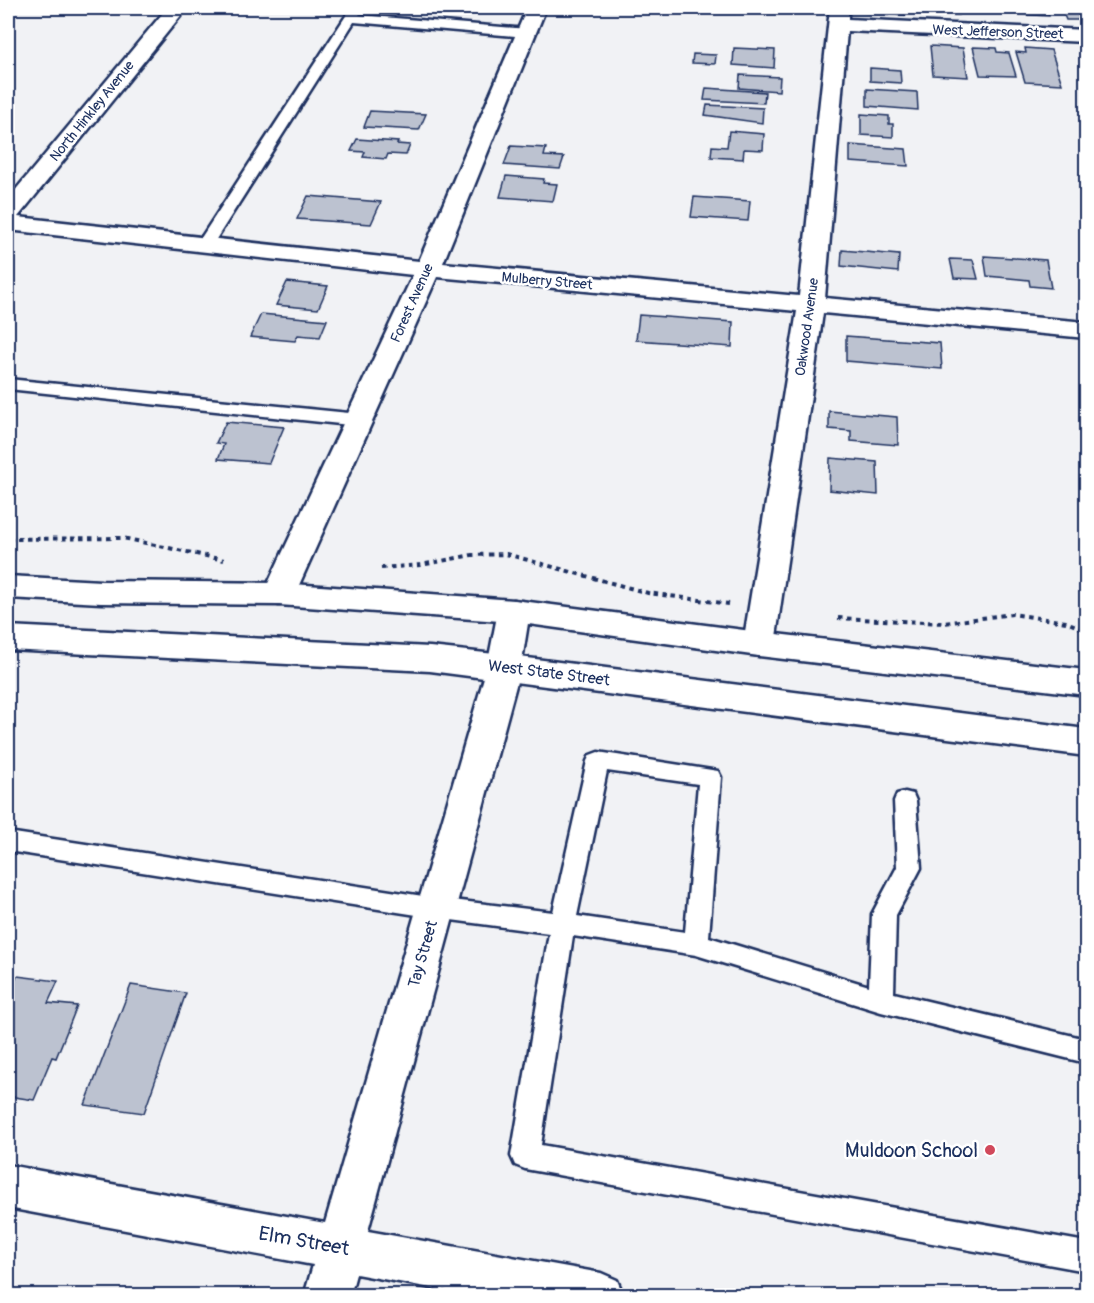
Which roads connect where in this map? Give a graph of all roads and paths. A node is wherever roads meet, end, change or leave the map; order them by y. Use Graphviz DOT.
graph roads {
  1 [pos="177,8"];
  2 [pos="537,8"];
  3 [pos="353,13"];
  4 [pos="838,16"];
  5 [pos="527,33"];
  6 [pos="1086,36"];
  7 [pos="8,214"];
  8 [pos="8,223"];
  9 [pos="205,244"];
  10 [pos="428,269"];
  11 [pos="811,306"];
  12 [pos="1086,330"];
  13 [pos="8,384"];
  14 [pos="358,420"];
  15 [pos="8,587"];
  16 [pos="279,594"];
  17 [pos="514,611"];
  18 [pos="8,638"];
  19 [pos="759,644"];
  20 [pos="504,667"];
  21 [pos="1086,683"];
  22 [pos="1086,742"];
  23 [pos="904,801"];
  24 [pos="8,842"];
  25 [pos="436,908"];
  26 [pos="563,924"];
  27 [pos="696,944"];
  28 [pos="881,1001"];
  29 [pos="1086,1051"];
  30 [pos="8,1187"];
  31 [pos="340,1248"];
  32 [pos="1086,1257"];
  33 [pos="327,1296"];
  34 [pos="601,1296"];
  1 -- 7 [label="street, North Hinkley Avenue"];
  2 -- 5 [label="street, Forest Avenue"];
  3 -- 5 [label="lane"];
  3 -- 9 [label="lane"];
  4 -- 6 [label="street, West Jefferson Street"];
  4 -- 11 [label="street, Oakwood Avenue"];
  5 -- 10 [label="street, Forest Avenue"];
  8 -- 9 [label="street, Mulberry Street"];
  9 -- 10 [label="street, Mulberry Street"];
  10 -- 11 [label="street, Mulberry Street"];
  10 -- 14 [label="street, Forest Avenue"];
  11 -- 12 [label="street, Mulberry Street"];
  11 -- 19 [label="street, Oakwood Avenue"];
  13 -- 14 [label="lane"];
  14 -- 16 [label="street, Forest Avenue"];
  15 -- 16 [label="street"];
  16 -- 17 [label="street"];
  17 -- 19 [label="street"];
  17 -- 20 [label="street, Tay Street"];
  18 -- 20 [label="street, West State Street"];
  19 -- 21 [label="street"];
  20 -- 22 [label="street, West State Street"];
  20 -- 25 [label="street, Tay Street"];
  23 -- 28 [label="lane"];
  24 -- 25 [label="lane"];
  25 -- 26 [label="lane"];
  25 -- 31 [label="street, Tay Street"];
  26 -- 27 [label="lane"];
  26 -- 27 [label="lane"];
  26 -- 32 [label="lane"];
  27 -- 28 [label="lane"];
  28 -- 29 [label="lane"];
  30 -- 31 [label="street, Elm Street"];
  31 -- 33 [label="street, Tay Street"];
  31 -- 34 [label="street, Elm Street"];
}
